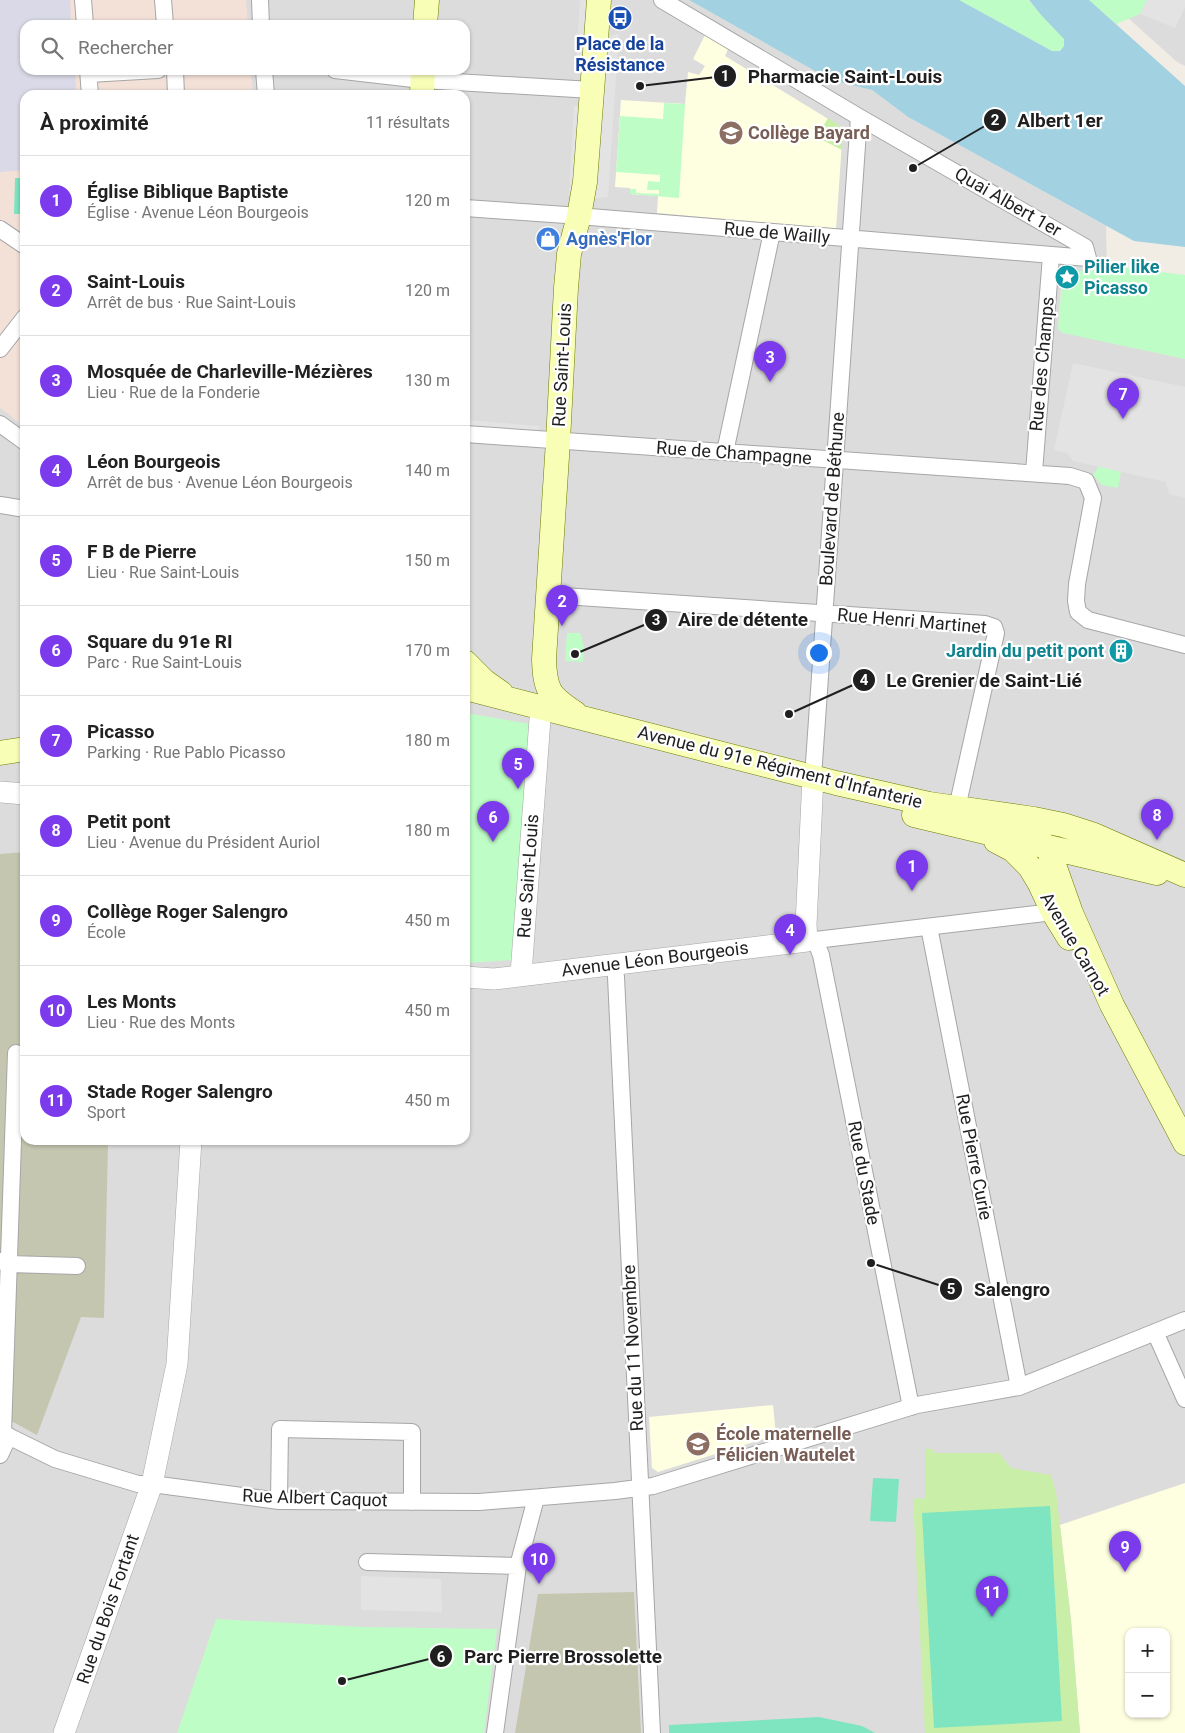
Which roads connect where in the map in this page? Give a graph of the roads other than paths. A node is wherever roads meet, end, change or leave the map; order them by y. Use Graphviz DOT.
graph roads {
  1 [pos="83,0"];
  2 [pos="164,0"];
  3 [pos="260,0"];
  4 [pos="427,0"];
  5 [pos="599,0"];
  6 [pos="662,0"];
  7 [pos="85,20"];
  8 [pos="165,20"];
  9 [pos="261,20"];
  10 [pos="425,20"];
  11 [pos="88,75"];
  12 [pos="174,75"];
  13 [pos="264,75"];
  14 [pos="372,75"];
  15 [pos="422,82"];
  16 [pos="90,90"];
  17 [pos="176,90"];
  18 [pos="266,90"];
  19 [pos="592,90"];
  20 [pos="859,118"];
  21 [pos="470,208"];
  22 [pos="579,216"];
  23 [pos="0,228"];
  24 [pos="772,232"];
  25 [pos="851,239"];
  26 [pos="20,242"];
  27 [pos="1051,256"];
  28 [pos="1088,258"];
  29 [pos="20,323"];
  30 [pos="0,349"];
  31 [pos="0,424"];
  32 [pos="470,434"];
  33 [pos="20,438"];
  34 [pos="558,442"];
  35 [pos="725,452"];
  36 [pos="835,460"];
  37 [pos="1034,472"];
  38 [pos="0,505"];
  39 [pos="20,508"];
  40 [pos="548,595"];
  41 [pos="824,612"];
  42 [pos="1185,645"];
  43 [pos="470,667"];
  44 [pos="470,689"];
  45 [pos="510,699"];
  46 [pos="470,703"];
  47 [pos="580,716"];
  48 [pos="540,718"];
  49 [pos="20,750"];
  50 [pos="0,753"];
  51 [pos="20,764"];
  52 [pos="0,766"];
  53 [pos="812,783"];
  54 [pos="0,792"];
  55 [pos="20,794"];
  56 [pos="957,808"];
  57 [pos="996,813"];
  58 [pos="980,832"];
  59 [pos="1122,846"];
  60 [pos="1048,848"];
  61 [pos="1102,860"];
  62 [pos="1185,874"];
  63 [pos="1185,880"];
  64 [pos="1039,882"];
  65 [pos="1059,904"];
  66 [pos="929,927"];
  67 [pos="811,941"];
  68 [pos="614,964"];
  69 [pos="521,974"];
  70 [pos="470,977"];
  71 [pos="16,1053"];
  72 [pos="20,1075"];
  73 [pos="7,1118"];
  74 [pos="1185,1143"];
  75 [pos="191,1145"];
  76 [pos="4,1263"];
  77 [pos="77,1266"];
  78 [pos="1185,1320"];
  79 [pos="1155,1332"];
  80 [pos="1019,1387"];
  81 [pos="1185,1399"];
  82 [pos="911,1407"];
  83 [pos="4,1434"];
  84 [pos="0,1454"];
  85 [pos="152,1484"];
  86 [pos="640,1488"];
  87 [pos="536,1498"];
  88 [pos="279,1501"];
  89 [pos="412,1502"];
  90 [pos="373,1562"];
  91 [pos="518,1566"];
  92 [pos="64,1733"];
  93 [pos="495,1733"];
  94 [pos="652,1733"];
  1 -- 7 [label="street"];
  2 -- 8 [label="street"];
  3 -- 9 [label="street"];
  4 -- 10 [label="main road"];
  5 -- 19 [label="main road, Rue Saint-Louis"];
  6 -- 20 [label="street, Quai Albert 1er"];
  11 -- 16 [label="street"];
  12 -- 17 [label="street"];
  13 -- 18 [label="street"];
  14 -- 15 [label="street"];
  15 -- 19 [label="street"];
  19 -- 22 [label="main road, Rue Saint-Louis"];
  20 -- 25 [label="street, Boulevard de Béthune"];
  20 -- 28 [label="street, Quai Albert 1er"];
  21 -- 22 [label="street, Rue de Wailly"];
  22 -- 24 [label="street, Rue de Wailly"];
  22 -- 34 [label="main road, Rue Saint-Louis"];
  23 -- 26 [label="street"];
  24 -- 25 [label="street, Rue de Wailly"];
  24 -- 35 [label="street"];
  25 -- 27 [label="street, Rue de Wailly"];
  25 -- 36 [label="street, Boulevard de Béthune"];
  27 -- 28 [label="street, Rue de Wailly"];
  27 -- 37 [label="street, Rue des Champs"];
  29 -- 30 [label="street"];
  31 -- 33 [label="street"];
  32 -- 34 [label="street, Rue de Champagne"];
  34 -- 35 [label="street, Rue de Champagne"];
  34 -- 40 [label="main road, Rue Saint-Louis"];
  35 -- 36 [label="street, Rue de Champagne"];
  36 -- 37 [label="street, Rue de Champagne"];
  36 -- 41 [label="street, Boulevard de Béthune"];
  37 -- 42 [label="street, Rue de Champagne"];
  38 -- 39 [label="street"];
  40 -- 41 [label="street"];
  40 -- 47 [label="main road, Rue Saint-Louis"];
  41 -- 53 [label="street, Boulevard de Béthune"];
  41 -- 56 [label="street, Rue Henri Martinet"];
  43 -- 45 [label="main road, Avenue du 91e Régiment d'Infanterie"];
  44 -- 45 [label="main road, Avenue du 91e Régiment d'Infanterie"];
  45 -- 47 [label="main road, Avenue du 91e Régiment d'Infanterie"];
  45 -- 48 [label="main road, Avenue du 91e Régiment d'Infanterie"];
  46 -- 48 [label="main road, Avenue du 91e Régiment d'Infanterie"];
  47 -- 53 [label="main road, Avenue du 91e Régiment d'Infanterie"];
  48 -- 53 [label="main road, Avenue du 91e Régiment d'Infanterie"];
  48 -- 69 [label="street, Rue Saint-Louis"];
  49 -- 50 [label="main road"];
  51 -- 52 [label="main road"];
  53 -- 56 [label="main road, Avenue du 91e Régiment d'Infanterie"];
  53 -- 58 [label="main road, Avenue du 91e Régiment d'Infanterie"];
  53 -- 67 [label="street, Boulevard de Béthune"];
  54 -- 55 [label="street"];
  56 -- 57 [label="main road, Avenue du 91e Régiment d'Infanterie"];
  57 -- 59 [label="main road, Avenue du 91e Régiment d'Infanterie"];
  57 -- 60 [label="main road"];
  58 -- 60 [label="main road, Avenue du 91e Régiment d'Infanterie"];
  58 -- 64 [label="main road, Avenue Carnot"];
  59 -- 60 [label="main road"];
  59 -- 62 [label="main road, Avenue du 91e Régiment d'Infanterie"];
  60 -- 61 [label="main road, Avenue du 91e Régiment d'Infanterie"];
  60 -- 64 [label="main road, Avenue Carnot"];
  60 -- 65 [label="main road, Avenue Carnot"];
  61 -- 63 [label="main road, Avenue du 91e Régiment d'Infanterie"];
  61 -- 65 [label="main road, Avenue Carnot"];
  64 -- 65 [label="main road, Avenue Carnot"];
  65 -- 66 [label="street, Avenue Léon Bourgeois"];
  65 -- 74 [label="main road, Avenue Carnot"];
  66 -- 67 [label="street, Avenue Léon Bourgeois"];
  66 -- 80 [label="street, Rue Pierre Curie"];
  67 -- 68 [label="street, Avenue Léon Bourgeois"];
  67 -- 82 [label="street, Rue du Stade"];
  68 -- 69 [label="street, Avenue Léon Bourgeois"];
  68 -- 86 [label="street, Rue du 11 Novembre"];
  69 -- 70 [label="street, Avenue Léon Bourgeois"];
  71 -- 72 [label="street"];
  72 -- 73 [label="street"];
  73 -- 76 [label="street"];
  75 -- 85 [label="street, Rue du Bois Fortant"];
  76 -- 77 [label="street"];
  76 -- 83 [label="street"];
  78 -- 79 [label="street, Rue Albert Caquot"];
  79 -- 80 [label="street, Rue Albert Caquot"];
  79 -- 81 [label="street"];
  80 -- 82 [label="street, Rue Albert Caquot"];
  82 -- 86 [label="street, Rue Albert Caquot"];
  83 -- 84 [label="street"];
  83 -- 85 [label="street, Rue Albert Caquot"];
  85 -- 88 [label="street, Rue Albert Caquot"];
  85 -- 92 [label="street, Rue du Bois Fortant"];
  86 -- 87 [label="street, Rue Albert Caquot"];
  86 -- 94 [label="street, Rue du 11 Novembre"];
  87 -- 89 [label="street, Rue Albert Caquot"];
  87 -- 91 [label="street"];
  88 -- 89 [label="street, Rue Albert Caquot"];
  88 -- 89 [label="street"];
  90 -- 91 [label="street"];
  91 -- 93 [label="street"];
}
